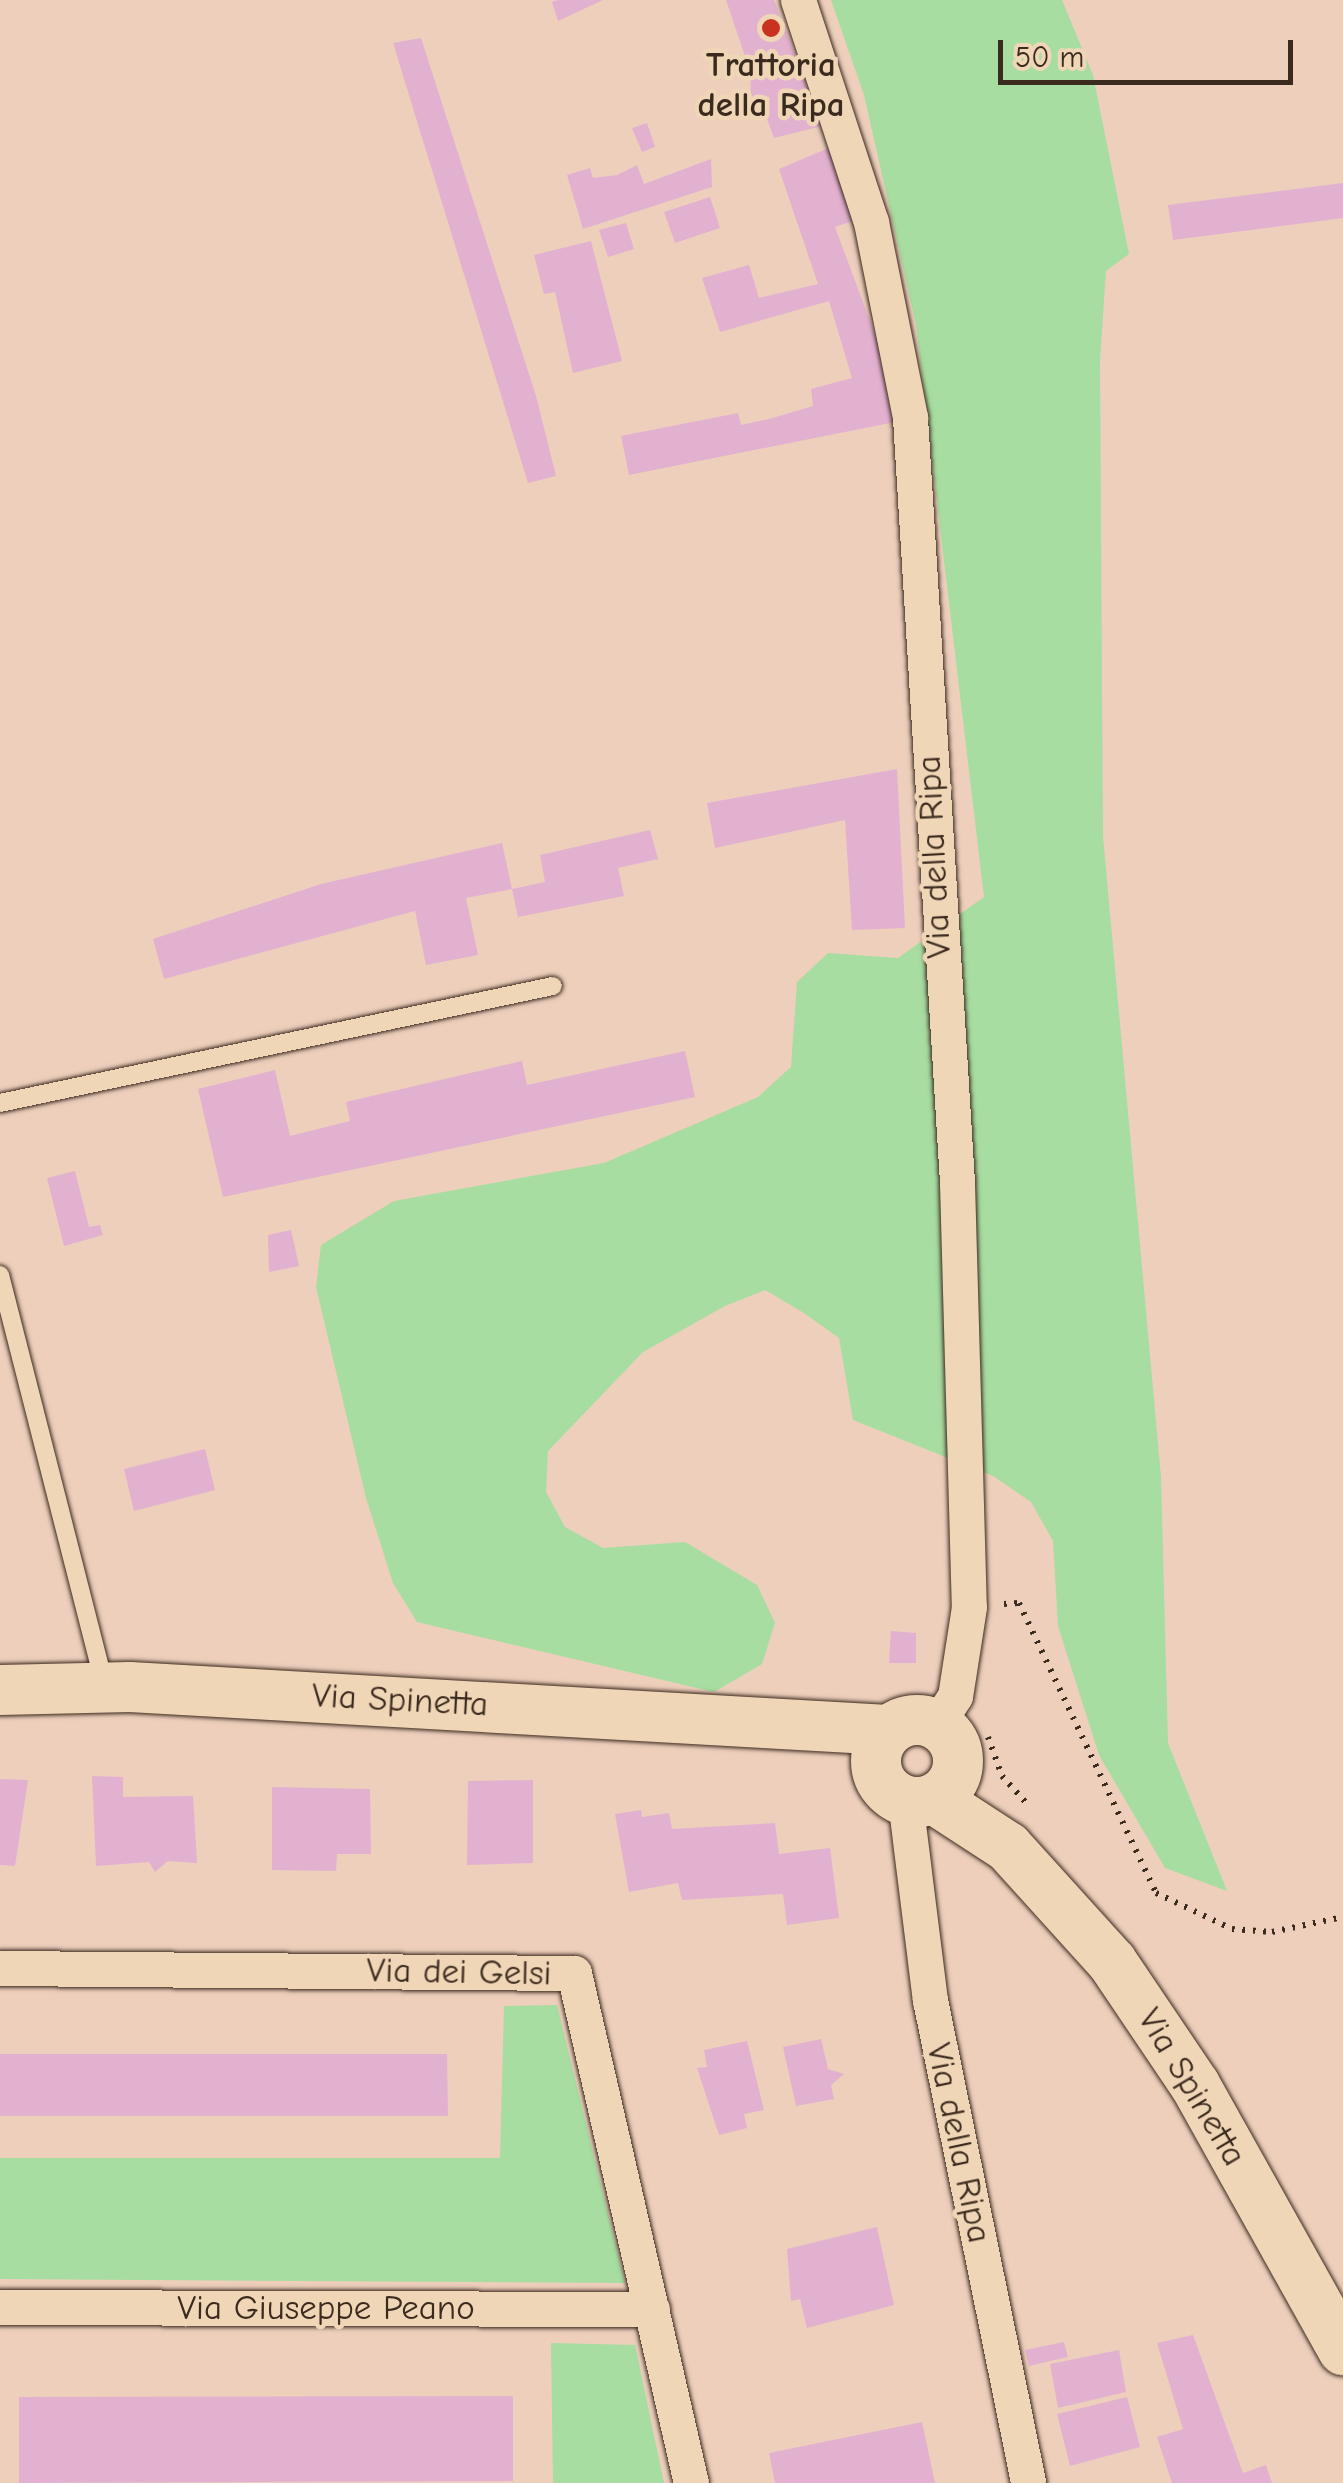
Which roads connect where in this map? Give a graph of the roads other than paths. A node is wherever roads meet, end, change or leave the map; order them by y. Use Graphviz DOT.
graph roads {
  1 [pos="798,0"];
  2 [pos="552,986"];
  3 [pos="0,1103"];
  4 [pos="0,1275"];
  5 [pos="105,1689"];
  6 [pos="0,1690"];
  7 [pos="937,1724"];
  8 [pos="912,1774"];
  9 [pos="0,1968"];
  10 [pos="0,2307"];
  11 [pos="652,2309"];
  12 [pos="1343,2350"];
  13 [pos="692,2483"];
  14 [pos="1028,2483"];
  1 -- 7 [label="street, Via della Ripa"];
  2 -- 3 [label="lane"];
  4 -- 5 [label="lane"];
  5 -- 6 [label="main road, Via Spinetta"];
  5 -- 8 [label="main road, Via Spinetta"];
  7 -- 8 [label="main road"];
  8 -- 12 [label="main road, Via Spinetta"];
  8 -- 14 [label="street, Via della Ripa"];
  9 -- 11 [label="street, Via dei Gelsi"];
  10 -- 11 [label="street, Via Giuseppe Peano"];
  11 -- 13 [label="street, Via dei Gelsi"];
}
